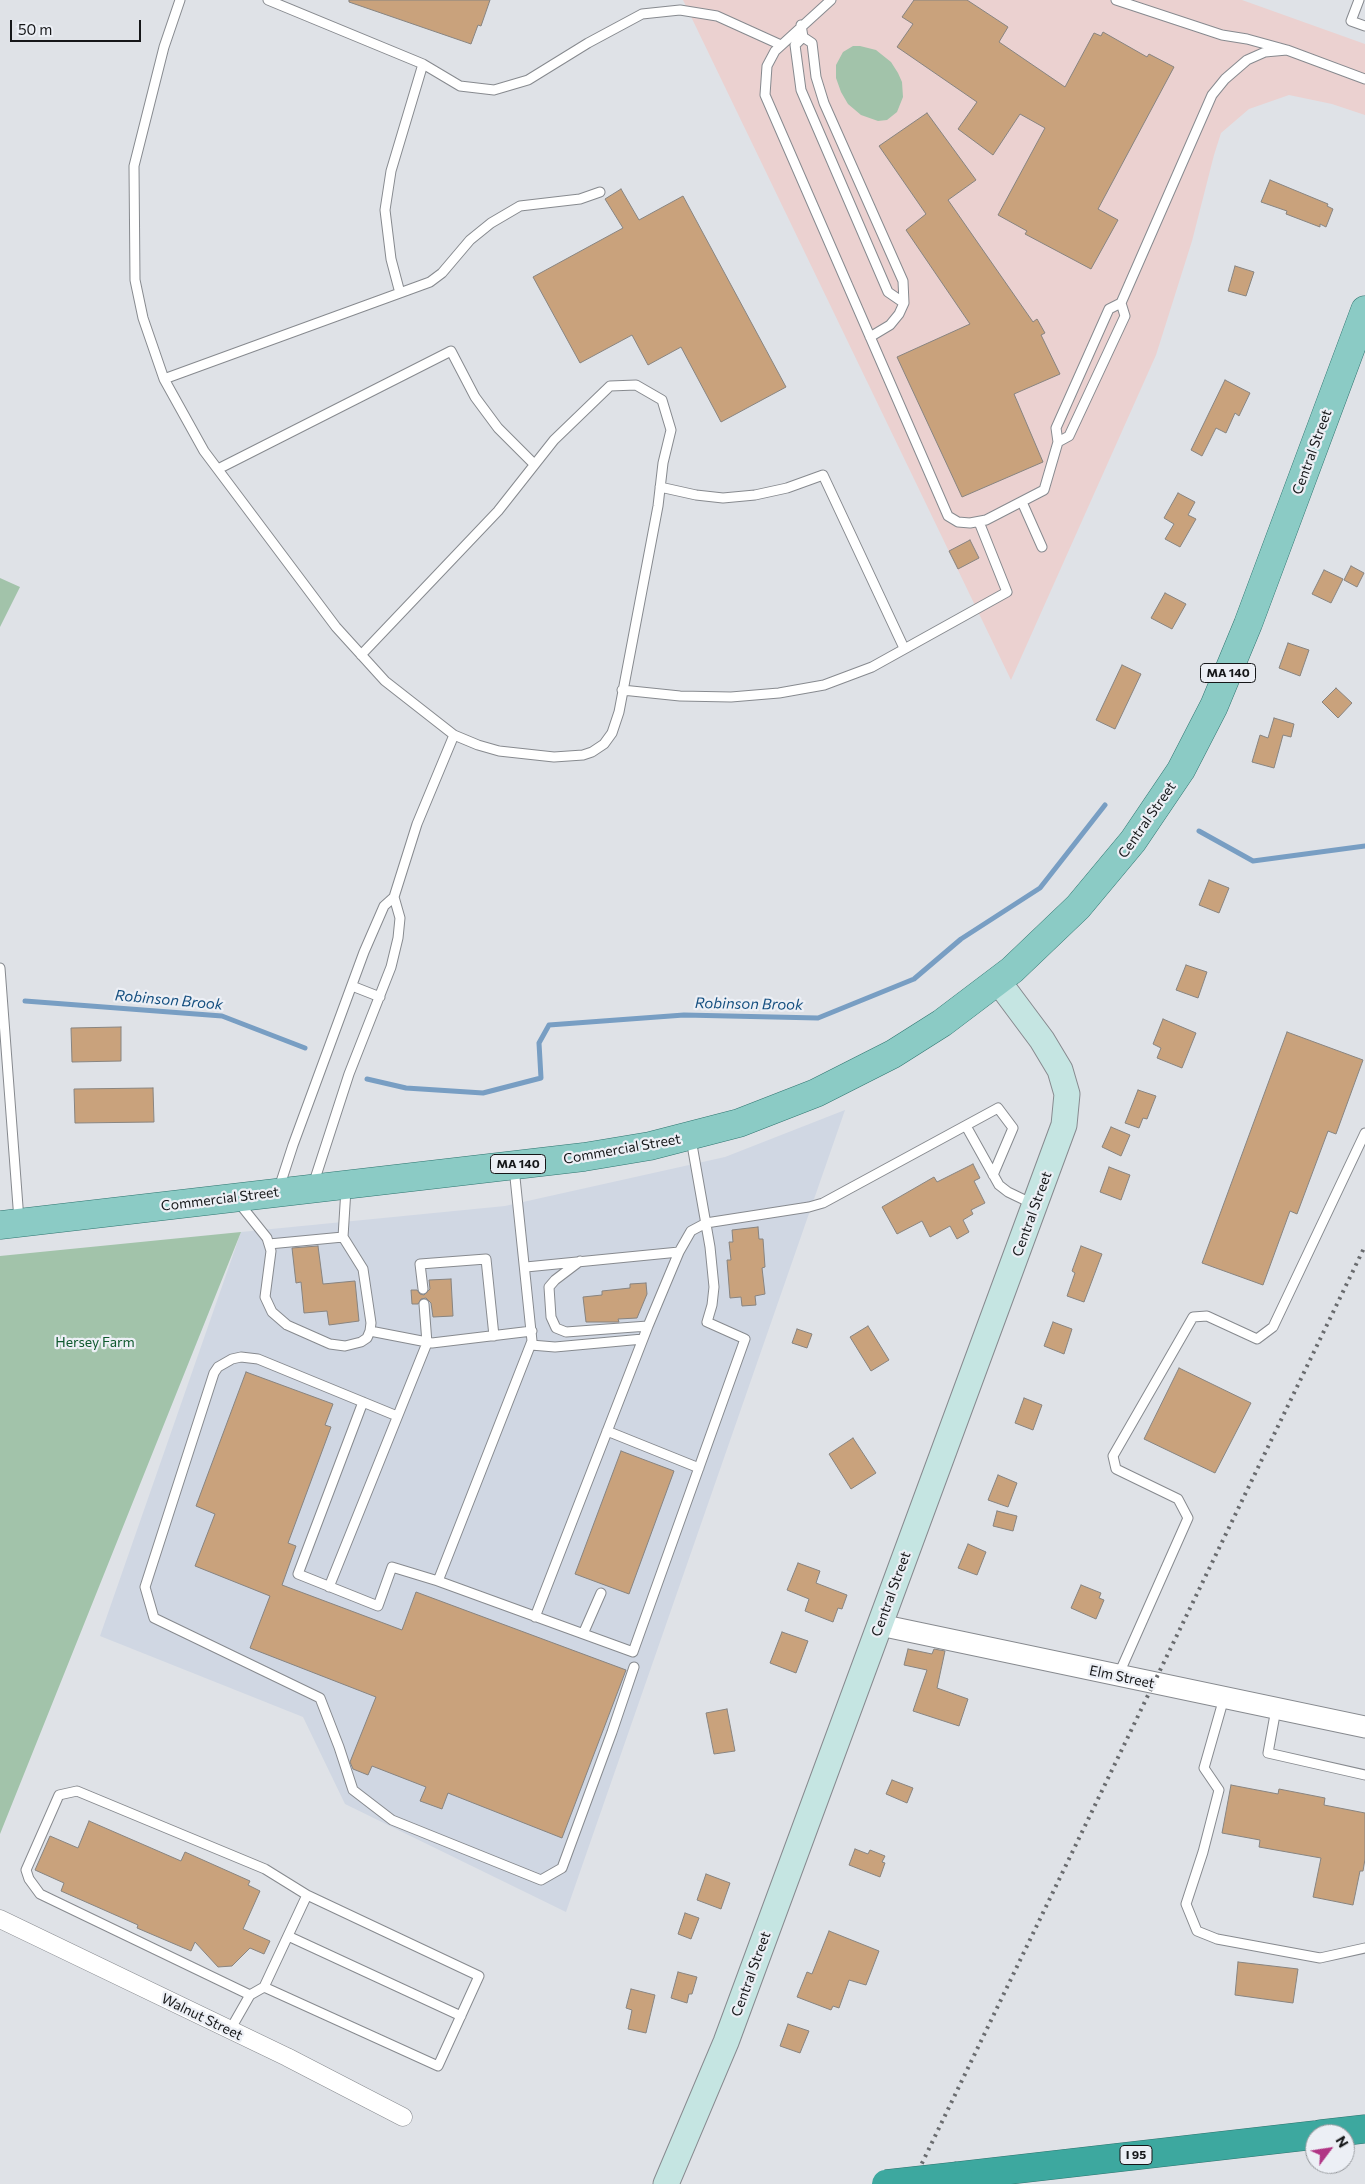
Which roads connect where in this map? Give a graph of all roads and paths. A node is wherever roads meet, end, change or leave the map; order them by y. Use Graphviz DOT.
graph roads {
  1 [pos="180,0"];
  2 [pos="268,0"];
  3 [pos="831,0"];
  4 [pos="1116,0"];
  5 [pos="1359,0"];
  6 [pos="280,2"];
  7 [pos="801,25"];
  8 [pos="1365,26"];
  9 [pos="803,37"];
  10 [pos="780,46"];
  11 [pos="1287,50"];
  12 [pos="423,64"];
  13 [pos="1365,79"];
  14 [pos="600,192"];
  15 [pos="400,293"];
  16 [pos="904,303"];
  17 [pos="1121,303"];
  18 [pos="1365,310"];
  19 [pos="870,337"];
  20 [pos="164,379"];
  21 [pos="1058,442"];
  22 [pos="534,464"];
  23 [pos="218,469"];
  24 [pos="660,488"];
  25 [pos="1022,502"];
  26 [pos="979,522"];
  27 [pos="1042,547"];
  28 [pos="904,648"];
  29 [pos="361,655"];
  30 [pos="622,690"];
  31 [pos="454,735"];
  32 [pos="394,897"];
  33 [pos="0,968"];
  34 [pos="998,981"];
  35 [pos="352,986"];
  36 [pos="380,997"];
  37 [pos="966,1126"];
  38 [pos="1365,1133"];
  39 [pos="691,1137"];
  40 [pos="513,1164"];
  41 [pos="993,1174"];
  42 [pos="347,1184"];
  43 [pos="313,1188"];
  44 [pos="278,1192"];
  45 [pos="234,1197"];
  46 [pos="1035,1205"];
  47 [pos="10,1223"];
  48 [pos="706,1223"];
  49 [pos="342,1237"];
  50 [pos="269,1244"];
  51 [pos="679,1252"];
  52 [pos="580,1261"];
  53 [pos="526,1267"];
  54 [pos="422,1289"];
  55 [pos="424,1304"];
  56 [pos="648,1326"];
  57 [pos="370,1331"];
  58 [pos="532,1331"];
  59 [pos="494,1336"];
  60 [pos="643,1339"];
  61 [pos="427,1343"];
  62 [pos="531,1345"];
  63 [pos="363,1402"];
  64 [pos="397,1416"];
  65 [pos="607,1431"];
  66 [pos="699,1468"];
  67 [pos="438,1581"];
  68 [pos="329,1587"];
  69 [pos="601,1593"];
  70 [pos="535,1617"];
  71 [pos="880,1625"];
  72 [pos="583,1634"];
  73 [pos="634,1667"];
  74 [pos="1118,1676"];
  75 [pos="1224,1698"];
  76 [pos="1276,1708"];
  77 [pos="1365,1726"];
  78 [pos="1365,1775"];
  79 [pos="307,1895"];
  80 [pos="0,1919"];
  81 [pos="288,1936"];
  82 [pos="1365,1948"];
  83 [pos="264,1987"];
  84 [pos="250,1996"];
  85 [pos="461,2016"];
  86 [pos="230,2030"];
  87 [pos="404,2117"];
  88 [pos="1305,2136"];
  89 [pos="666,2184"];
  90 [pos="886,2184"];
  1 -- 20 [label="lane"];
  2 -- 6 [label="lane"];
  3 -- 7 [label="lane"];
  4 -- 11 [label="lane"];
  5 -- 8 [label="lane"];
  6 -- 12 [label="lane"];
  7 -- 9 [label="lane"];
  7 -- 10 [label="lane"];
  9 -- 16 [label="lane"];
  9 -- 16 [label="lane"];
  10 -- 12 [label="lane"];
  10 -- 19 [label="lane"];
  11 -- 13 [label="lane"];
  11 -- 17 [label="lane"];
  12 -- 15 [label="lane"];
  14 -- 15 [label="lane"];
  15 -- 20 [label="lane"];
  16 -- 19 [label="lane"];
  17 -- 21 [label="lane"];
  17 -- 21 [label="lane"];
  18 -- 34 [label="main road, Central Street / MA 140"];
  19 -- 26 [label="lane"];
  20 -- 23 [label="lane"];
  21 -- 25 [label="lane"];
  22 -- 23 [label="lane"];
  22 -- 24 [label="lane"];
  22 -- 29 [label="lane"];
  23 -- 29 [label="lane"];
  24 -- 28 [label="lane"];
  24 -- 30 [label="lane"];
  25 -- 26 [label="lane"];
  25 -- 27 [label="lane"];
  26 -- 28 [label="lane"];
  28 -- 30 [label="lane"];
  29 -- 31 [label="lane"];
  30 -- 31 [label="lane"];
  31 -- 32 [label="lane"];
  32 -- 35 [label="lane"];
  32 -- 36 [label="lane"];
  33 -- 47 [label="lane"];
  34 -- 39 [label="main road, Commercial Street / MA 140"];
  34 -- 46 [label="main road, Central Street"];
  35 -- 36 [label="lane"];
  35 -- 44 [label="lane"];
  36 -- 43 [label="lane"];
  37 -- 41 [label="lane"];
  37 -- 41 [label="lane"];
  37 -- 48 [label="lane"];
  38 -- 74 [label="lane"];
  39 -- 40 [label="main road, Commercial Street / MA 140"];
  39 -- 48 [label="lane"];
  40 -- 42 [label="main road, Commercial Street / MA 140"];
  40 -- 53 [label="lane"];
  41 -- 46 [label="lane"];
  42 -- 43 [label="main road, Commercial Street / MA 140"];
  42 -- 49 [label="lane"];
  43 -- 44 [label="main road, Commercial Street / MA 140"];
  44 -- 45 [label="main road, Commercial Street / MA 140"];
  45 -- 47 [label="main road, Commercial Street / MA 140"];
  45 -- 50 [label="lane"];
  46 -- 71 [label="main road, Central Street"];
  48 -- 51 [label="lane"];
  48 -- 66 [label="lane"];
  49 -- 50 [label="lane"];
  49 -- 57 [label="lane"];
  50 -- 57 [label="lane"];
  51 -- 52 [label="lane"];
  51 -- 56 [label="lane"];
  52 -- 53 [label="lane"];
  52 -- 56 [label="lane"];
  53 -- 58 [label="lane"];
  54 -- 59 [label="lane"];
  55 -- 61 [label="lane"];
  56 -- 60 [label="lane"];
  57 -- 61 [label="lane"];
  58 -- 59 [label="lane"];
  58 -- 62 [label="lane"];
  59 -- 61 [label="lane"];
  60 -- 62 [label="lane"];
  60 -- 65 [label="lane"];
  61 -- 64 [label="lane"];
  62 -- 67 [label="lane"];
  63 -- 64 [label="lane"];
  63 -- 68 [label="lane"];
  63 -- 73 [label="lane"];
  64 -- 68 [label="lane"];
  65 -- 66 [label="lane"];
  65 -- 70 [label="lane"];
  66 -- 72 [label="lane"];
  67 -- 68 [label="lane"];
  67 -- 70 [label="lane"];
  69 -- 72 [label="lane"];
  70 -- 72 [label="lane"];
  71 -- 74 [label="street, Elm Street"];
  71 -- 89 [label="main road, Central Street"];
  74 -- 75 [label="street, Elm Street"];
  75 -- 76 [label="street, Elm Street"];
  75 -- 82 [label="lane"];
  76 -- 77 [label="street, Elm Street"];
  76 -- 78 [label="lane"];
  79 -- 81 [label="lane"];
  79 -- 84 [label="lane"];
  79 -- 85 [label="lane"];
  80 -- 86 [label="street, Walnut Street"];
  81 -- 83 [label="lane"];
  81 -- 85 [label="lane"];
  83 -- 84 [label="lane"];
  83 -- 85 [label="lane"];
  84 -- 86 [label="lane"];
  86 -- 87 [label="street, Walnut Street"];
  88 -- 90 [label="highway, I 95, bridge"];
}
